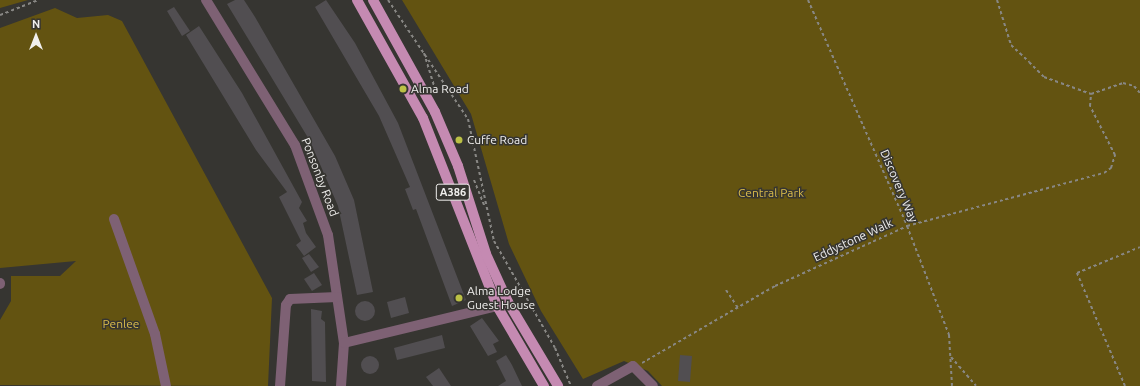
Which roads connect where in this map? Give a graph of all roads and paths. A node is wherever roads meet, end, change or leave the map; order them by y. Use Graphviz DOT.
graph roads {
  1 [pos="38,0"];
  2 [pos="206,0"];
  3 [pos="357,0"];
  4 [pos="373,0"];
  5 [pos="388,0"];
  6 [pos="808,0"];
  7 [pos="997,0"];
  8 [pos="0,15"];
  9 [pos="1140,93"];
  10 [pos="1091,94"];
  11 [pos="114,219"];
  12 [pos="907,226"];
  13 [pos="1140,247"];
  14 [pos="726,290"];
  15 [pos="337,297"];
  16 [pos="497,306"];
  17 [pos="738,308"];
  18 [pos="344,343"];
  19 [pos="951,357"];
  20 [pos="633,366"];
  21 [pos="166,386"];
  22 [pos="280,386"];
  23 [pos="341,386"];
  24 [pos="544,386"];
  25 [pos="558,386"];
  26 [pos="572,386"];
  27 [pos="597,386"];
  28 [pos="653,386"];
  29 [pos="952,386"];
  30 [pos="976,386"];
  31 [pos="1125,386"];
  1 -- 8 [label="path"];
  2 -- 15 [label="street, Ponsonby Road"];
  3 -- 16 [label="main road, A386"];
  4 -- 25 [label="main road, A386"];
  5 -- 26 [label="path"];
  6 -- 12 [label="path, Discovery Way"];
  7 -- 10 [label="path"];
  9 -- 10 [label="path"];
  10 -- 12 [label="path, Eddystone Walk"];
  11 -- 21 [label="street"];
  12 -- 17 [label="path, Eddystone Walk"];
  12 -- 19 [label="path, Discovery Way"];
  13 -- 31 [label="path"];
  14 -- 17 [label="path"];
  15 -- 18 [label="street, Ponsonby Road"];
  15 -- 22 [label="street"];
  16 -- 18 [label="street"];
  16 -- 24 [label="main road, A386"];
  17 -- 20 [label="path, Eddystone Walk"];
  18 -- 23 [label="street, Ponsonby Road"];
  19 -- 29 [label="path, Discovery Way"];
  19 -- 30 [label="path"];
  20 -- 27 [label="street"];
  20 -- 28 [label="street"];
}
